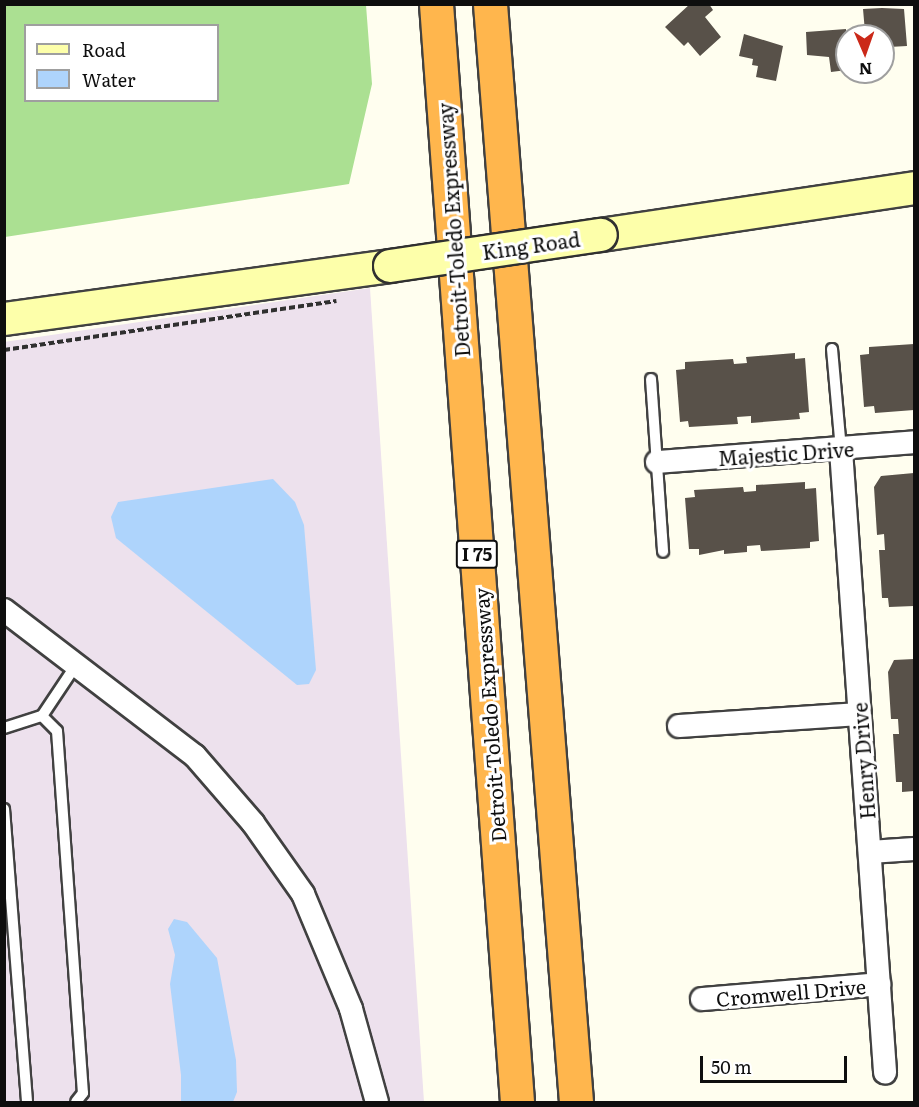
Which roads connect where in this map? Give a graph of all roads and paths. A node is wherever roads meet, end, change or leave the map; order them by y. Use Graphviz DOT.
graph roads {
  1 [pos="436,4"];
  2 [pos="490,4"];
  3 [pos="915,188"];
  4 [pos="340,301"];
  5 [pos="4,319"];
  6 [pos="832,349"];
  7 [pos="4,350"];
  8 [pos="651,379"];
  9 [pos="915,442"];
  10 [pos="842,450"];
  11 [pos="657,462"];
  12 [pos="663,552"];
  13 [pos="4,610"];
  14 [pos="76,665"];
  15 [pos="860,714"];
  16 [pos="42,716"];
  17 [pos="679,726"];
  18 [pos="4,728"];
  19 [pos="4,809"];
  20 [pos="915,849"];
  21 [pos="870,852"];
  22 [pos="879,984"];
  23 [pos="702,999"];
  24 [pos="885,1072"];
  25 [pos="27,1102"];
  26 [pos="76,1102"];
  27 [pos="377,1102"];
  28 [pos="517,1102"];
  29 [pos="576,1102"];
  1 -- 28 [label="highway, Detroit-Toledo Expressway / I 75"];
  2 -- 29 [label="highway"];
  3 -- 5 [label="main road, King Road, bridge"];
  4 -- 7 [label="path"];
  6 -- 10 [label="lane"];
  8 -- 11 [label="lane"];
  9 -- 10 [label="street, Majestic Drive"];
  10 -- 11 [label="street, Majestic Drive"];
  10 -- 15 [label="street, Henry Drive"];
  11 -- 12 [label="lane"];
  13 -- 14 [label="street"];
  14 -- 16 [label="lane"];
  14 -- 27 [label="street"];
  15 -- 17 [label="street"];
  15 -- 21 [label="street, Henry Drive"];
  16 -- 18 [label="lane"];
  16 -- 26 [label="lane"];
  19 -- 25 [label="lane"];
  20 -- 21 [label="street"];
  21 -- 22 [label="street, Henry Drive"];
  22 -- 23 [label="street, Cromwell Drive"];
  22 -- 24 [label="street, Henry Drive"];
}
